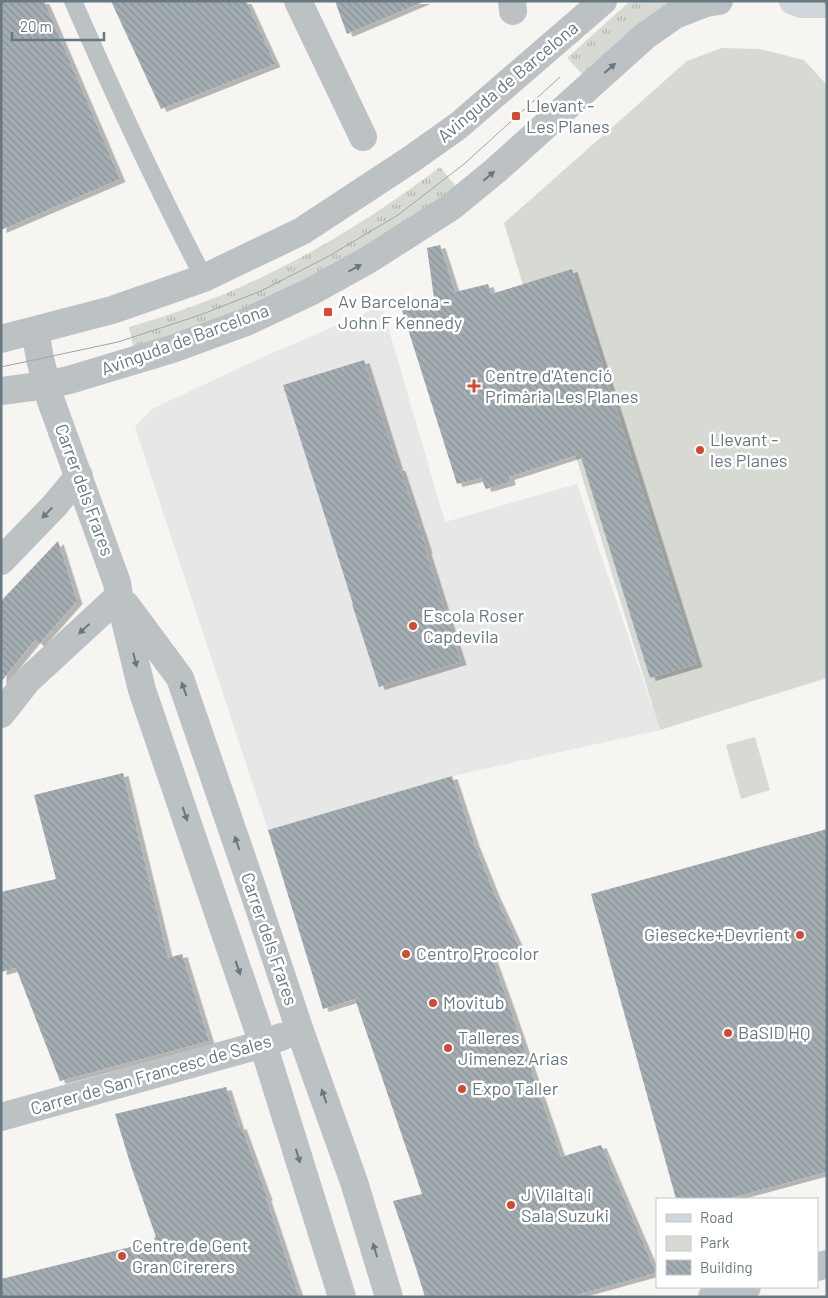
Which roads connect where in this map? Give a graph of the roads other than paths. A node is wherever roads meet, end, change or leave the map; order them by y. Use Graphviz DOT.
graph roads {
  1 [pos="73,1"];
  2 [pos="298,1"];
  3 [pos="603,1"];
  4 [pos="719,1"];
  5 [pos="793,1"];
  6 [pos="826,5"];
  7 [pos="363,137"];
  8 [pos="204,278"];
  9 [pos="35,330"];
  10 [pos="1,339"];
  11 [pos="47,386"];
  12 [pos="1,391"];
  13 [pos="79,476"];
  14 [pos="1,561"];
  15 [pos="119,596"];
  16 [pos="1,714"];
  17 [pos="300,1031"];
  18 [pos="263,1044"];
  19 [pos="1,1118"];
  20 [pos="744,1288"];
  21 [pos="342,1297"];
  22 [pos="389,1297"];
  23 [pos="712,1297"];
  1 -- 8 [label="lane"];
  2 -- 7 [label="street"];
  3 -- 8 [label="street, Avinguda de Barcelona"];
  11 -- 4 [label="street, Avinguda de Barcelona, one-way"];
  5 -- 6 [label="street"];
  8 -- 9 [label="street, Avinguda de Barcelona"];
  9 -- 10 [label="street, Avinguda de Barcelona"];
  9 -- 11 [label="street, Carrer dels Frares"];
  11 -- 12 [label="street, Avinguda de Barcelona"];
  11 -- 13 [label="street, Carrer dels Frares"];
  13 -- 14 [label="street, one-way"];
  13 -- 15 [label="street, Carrer dels Frares"];
  15 -- 16 [label="street, one-way"];
  17 -- 15 [label="street, Carrer dels Frares, one-way"];
  15 -- 18 [label="street, Carrer dels Frares, one-way"];
  17 -- 18 [label="street, Carrer de San Francesc de Sales"];
  22 -- 17 [label="street, Carrer dels Frares, one-way"];
  18 -- 19 [label="street, Carrer de San Francesc de Sales"];
  18 -- 21 [label="street, Carrer dels Frares, one-way"];
  20 -- 23 [label="street"];
}
